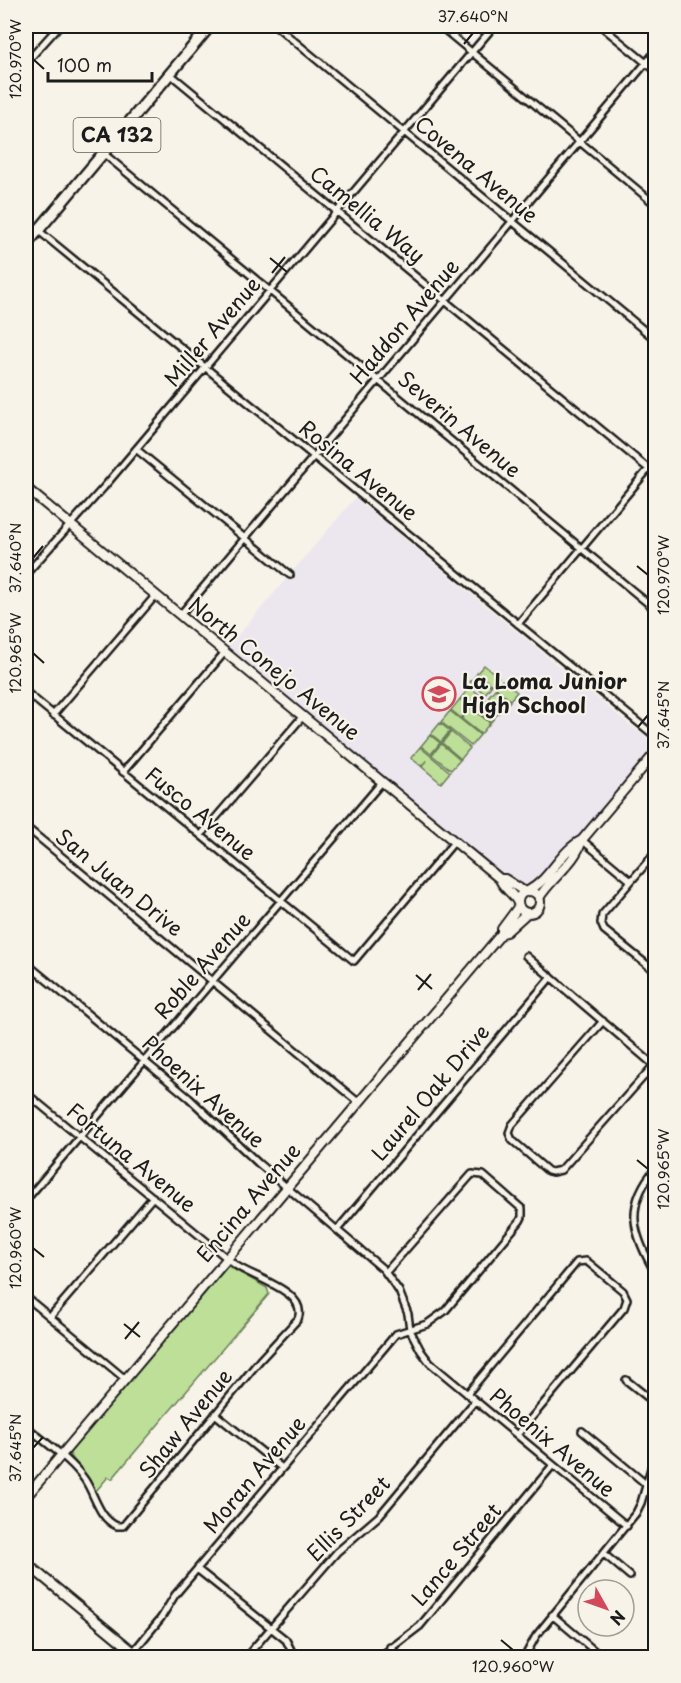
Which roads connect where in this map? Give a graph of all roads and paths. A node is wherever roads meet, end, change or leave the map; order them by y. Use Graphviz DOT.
graph roads {
  1 [pos="59,26"];
  2 [pos="192,26"];
  3 [pos="210,26"];
  4 [pos="276,26"];
  5 [pos="440,26"];
  6 [pos="494,26"];
  7 [pos="601,26"];
  8 [pos="202,34"];
  9 [pos="656,51"];
  10 [pos="471,52"];
  11 [pos="26,63"];
  12 [pos="645,63"];
  13 [pos="656,71"];
  14 [pos="170,73"];
  15 [pos="404,131"];
  16 [pos="579,142"];
  17 [pos="103,153"];
  18 [pos="656,205"];
  19 [pos="336,211"];
  20 [pos="512,220"];
  21 [pos="39,231"];
  22 [pos="26,245"];
  23 [pos="270,290"];
  24 [pos="445,300"];
  25 [pos="656,340"];
  26 [pos="205,367"];
  27 [pos="378,379"];
  28 [pos="136,450"];
  29 [pos="313,456"];
  30 [pos="656,460"];
  31 [pos="648,469"];
  32 [pos="656,475"];
  33 [pos="26,488"];
  34 [pos="71,525"];
  35 [pos="244,538"];
  36 [pos="582,548"];
  37 [pos="26,574"];
  38 [pos="290,575"];
  39 [pos="156,595"];
  40 [pos="656,610"];
  41 [pos="180,615"];
  42 [pos="518,624"];
  43 [pos="225,652"];
  44 [pos="26,692"];
  45 [pos="53,715"];
  46 [pos="303,716"];
  47 [pos="656,737"];
  48 [pos="656,752"];
  49 [pos="123,772"];
  50 [pos="382,782"];
  51 [pos="26,827"];
  52 [pos="201,836"];
  53 [pos="582,840"];
  54 [pos="455,841"];
  55 [pos="656,852"];
  56 [pos="500,879"];
  57 [pos="631,881"];
  58 [pos="527,892"];
  59 [pos="539,898"];
  60 [pos="281,901"];
  61 [pos="518,904"];
  62 [pos="527,913"];
  63 [pos="502,933"];
  64 [pos="526,956"];
  65 [pos="26,963"];
  66 [pos="656,972"];
  67 [pos="551,977"];
  68 [pos="212,981"];
  69 [pos="603,1021"];
  70 [pos="144,1060"];
  71 [pos="655,1065"];
  72 [pos="26,1093"];
  73 [pos="358,1102"];
  74 [pos="79,1137"];
  75 [pos="656,1168"];
  76 [pos="286,1187"];
  77 [pos="153,1197"];
  78 [pos="26,1200"];
  79 [pos="337,1230"];
  80 [pos="226,1257"];
  81 [pos="386,1272"];
  82 [pos="656,1274"];
  83 [pos="26,1297"];
  84 [pos="51,1317"];
  85 [pos="410,1330"];
  86 [pos="278,1340"];
  87 [pos="124,1378"];
  88 [pos="626,1380"];
  89 [pos="468,1394"];
  90 [pos="475,1401"];
  91 [pos="656,1404"];
  92 [pos="215,1414"];
  93 [pos="26,1426"];
  94 [pos="582,1431"];
  95 [pos="517,1435"];
  96 [pos="656,1451"];
  97 [pos="60,1455"];
  98 [pos="553,1465"];
  99 [pos="282,1468"];
  100 [pos="646,1485"];
  101 [pos="26,1497"];
  102 [pos="627,1526"];
  103 [pos="604,1554"];
  104 [pos="26,1563"];
  105 [pos="197,1569"];
  106 [pos="630,1576"];
  107 [pos="552,1615"];
  108 [pos="271,1628"];
  109 [pos="390,1647"];
  110 [pos="133,1652"];
  111 [pos="141,1658"];
  112 [pos="245,1658"];
  113 [pos="295,1658"];
  114 [pos="378,1658"];
  115 [pos="402,1658"];
  116 [pos="524,1658"];
  117 [pos="603,1658"];
  1 -- 11 [label="street"];
  2 -- 8 [label="street"];
  3 -- 8 [label="main road, CA 132"];
  4 -- 15 [label="street, Covena Avenue"];
  5 -- 10 [label="street"];
  6 -- 10 [label="street, Miller Avenue"];
  7 -- 12 [label="street"];
  8 -- 14 [label="main road, CA 132"];
  9 -- 12 [label="street, Haddon Avenue"];
  10 -- 15 [label="street, Miller Avenue"];
  10 -- 16 [label="street"];
  12 -- 13 [label="street"];
  12 -- 16 [label="street, Haddon Avenue"];
  14 -- 17 [label="main road, CA 132"];
  14 -- 19 [label="street, Camellia Way"];
  15 -- 19 [label="street, Miller Avenue"];
  15 -- 20 [label="street, Covena Avenue"];
  16 -- 18 [label="street"];
  16 -- 20 [label="street, Haddon Avenue"];
  17 -- 21 [label="main road, CA 132"];
  17 -- 23 [label="street, Severin Avenue"];
  19 -- 23 [label="street, Miller Avenue"];
  19 -- 24 [label="street, Camellia Way"];
  20 -- 24 [label="street, Haddon Avenue"];
  20 -- 25 [label="street, Covena Avenue"];
  21 -- 22 [label="main road, CA 132"];
  21 -- 26 [label="street, Rosina Avenue"];
  23 -- 26 [label="street, Miller Avenue"];
  23 -- 27 [label="street, Severin Avenue"];
  24 -- 27 [label="street, Haddon Avenue"];
  24 -- 31 [label="street, Camellia Way"];
  26 -- 28 [label="street, Miller Avenue"];
  26 -- 29 [label="street, Rosina Avenue"];
  27 -- 29 [label="street, Haddon Avenue"];
  27 -- 36 [label="street, Severin Avenue"];
  28 -- 34 [label="street, Miller Avenue"];
  28 -- 35 [label="street"];
  29 -- 35 [label="street, Haddon Avenue"];
  29 -- 42 [label="street, Rosina Avenue"];
  30 -- 31 [label="street"];
  31 -- 32 [label="street, Camellia Way"];
  31 -- 36 [label="street"];
  33 -- 34 [label="street, North Conejo Avenue"];
  34 -- 37 [label="street, Miller Avenue"];
  34 -- 39 [label="street, North Conejo Avenue"];
  35 -- 38 [label="street"];
  35 -- 41 [label="street, Haddon Avenue"];
  36 -- 40 [label="street, Severin Avenue"];
  36 -- 42 [label="street"];
  39 -- 41 [label="street, North Conejo Avenue"];
  39 -- 45 [label="street"];
  41 -- 43 [label="street, North Conejo Avenue"];
  42 -- 47 [label="street, Rosina Avenue"];
  43 -- 46 [label="street, North Conejo Avenue"];
  43 -- 49 [label="street"];
  44 -- 45 [label="street, Fusco Avenue"];
  45 -- 49 [label="street, Fusco Avenue"];
  46 -- 50 [label="street, North Conejo Avenue"];
  46 -- 52 [label="street"];
  48 -- 53 [label="street"];
  49 -- 52 [label="street, Fusco Avenue"];
  50 -- 54 [label="street, North Conejo Avenue"];
  50 -- 60 [label="street, Roble Avenue"];
  51 -- 68 [label="street, San Juan Drive"];
  52 -- 60 [label="street, Fusco Avenue"];
  53 -- 57 [label="street"];
  53 -- 58 [label="street"];
  53 -- 59 [label="street"];
  54 -- 56 [label="street, North Conejo Avenue"];
  54 -- 60 [label="street, Fusco Avenue"];
  55 -- 57 [label="street"];
  56 -- 58 [label="street, North Conejo Avenue"];
  56 -- 61 [label="street, North Conejo Avenue"];
  57 -- 66 [label="street"];
  58 -- 59 [label="street"];
  58 -- 61 [label="street"];
  59 -- 62 [label="street"];
  60 -- 68 [label="street, Roble Avenue"];
  61 -- 62 [label="street"];
  61 -- 63 [label="street, Encina Avenue"];
  62 -- 63 [label="street, Encina Avenue"];
  63 -- 73 [label="street, Encina Avenue"];
  64 -- 67 [label="street"];
  65 -- 70 [label="street, Phoenix Avenue"];
  67 -- 69 [label="street"];
  67 -- 79 [label="street, Laurel Oak Drive"];
  68 -- 70 [label="street, Roble Avenue"];
  68 -- 73 [label="street, San Juan Drive"];
  69 -- 71 [label="street"];
  69 -- 71 [label="street"];
  70 -- 74 [label="street, Roble Avenue"];
  70 -- 76 [label="street, Phoenix Avenue"];
  72 -- 74 [label="street, Fortuna Avenue"];
  73 -- 76 [label="street, Encina Avenue"];
  74 -- 77 [label="street, Fortuna Avenue"];
  74 -- 78 [label="street, Roble Avenue"];
  75 -- 82 [label="street"];
  76 -- 79 [label="street, Phoenix Avenue"];
  76 -- 80 [label="street, Encina Avenue"];
  77 -- 80 [label="street, Fortuna Avenue"];
  77 -- 84 [label="street"];
  79 -- 81 [label="street, Phoenix Avenue"];
  80 -- 86 [label="street, Fortuna Avenue"];
  80 -- 87 [label="street, Encina Avenue"];
  81 -- 85 [label="street, Phoenix Avenue"];
  81 -- 85 [label="street, Moran Avenue"];
  83 -- 84 [label="street"];
  84 -- 87 [label="street"];
  85 -- 89 [label="street, Phoenix Avenue"];
  85 -- 99 [label="street, Moran Avenue"];
  86 -- 92 [label="street, Shaw Avenue"];
  87 -- 97 [label="street, Encina Avenue"];
  88 -- 91 [label="street"];
  89 -- 90 [label="street, Phoenix Avenue"];
  89 -- 95 [label="street"];
  90 -- 95 [label="street, Phoenix Avenue"];
  90 -- 108 [label="street, Ellis Street"];
  92 -- 97 [label="street, Shaw Avenue"];
  92 -- 99 [label="street"];
  93 -- 97 [label="street"];
  94 -- 100 [label="street"];
  95 -- 98 [label="street, Phoenix Avenue"];
  96 -- 100 [label="street"];
  97 -- 101 [label="street, Encina Avenue"];
  98 -- 102 [label="street, Phoenix Avenue"];
  98 -- 109 [label="street, Lance Street"];
  99 -- 105 [label="street, Moran Avenue"];
  100 -- 102 [label="street"];
  102 -- 103 [label="street"];
  103 -- 106 [label="street"];
  103 -- 107 [label="street"];
  104 -- 110 [label="street"];
  105 -- 108 [label="street"];
  105 -- 110 [label="street, Moran Avenue"];
  107 -- 116 [label="street"];
  107 -- 117 [label="street"];
  108 -- 112 [label="street, Ellis Street"];
  108 -- 113 [label="street"];
  109 -- 114 [label="street, Lance Street"];
  109 -- 115 [label="street"];
  110 -- 111 [label="street"];
}
